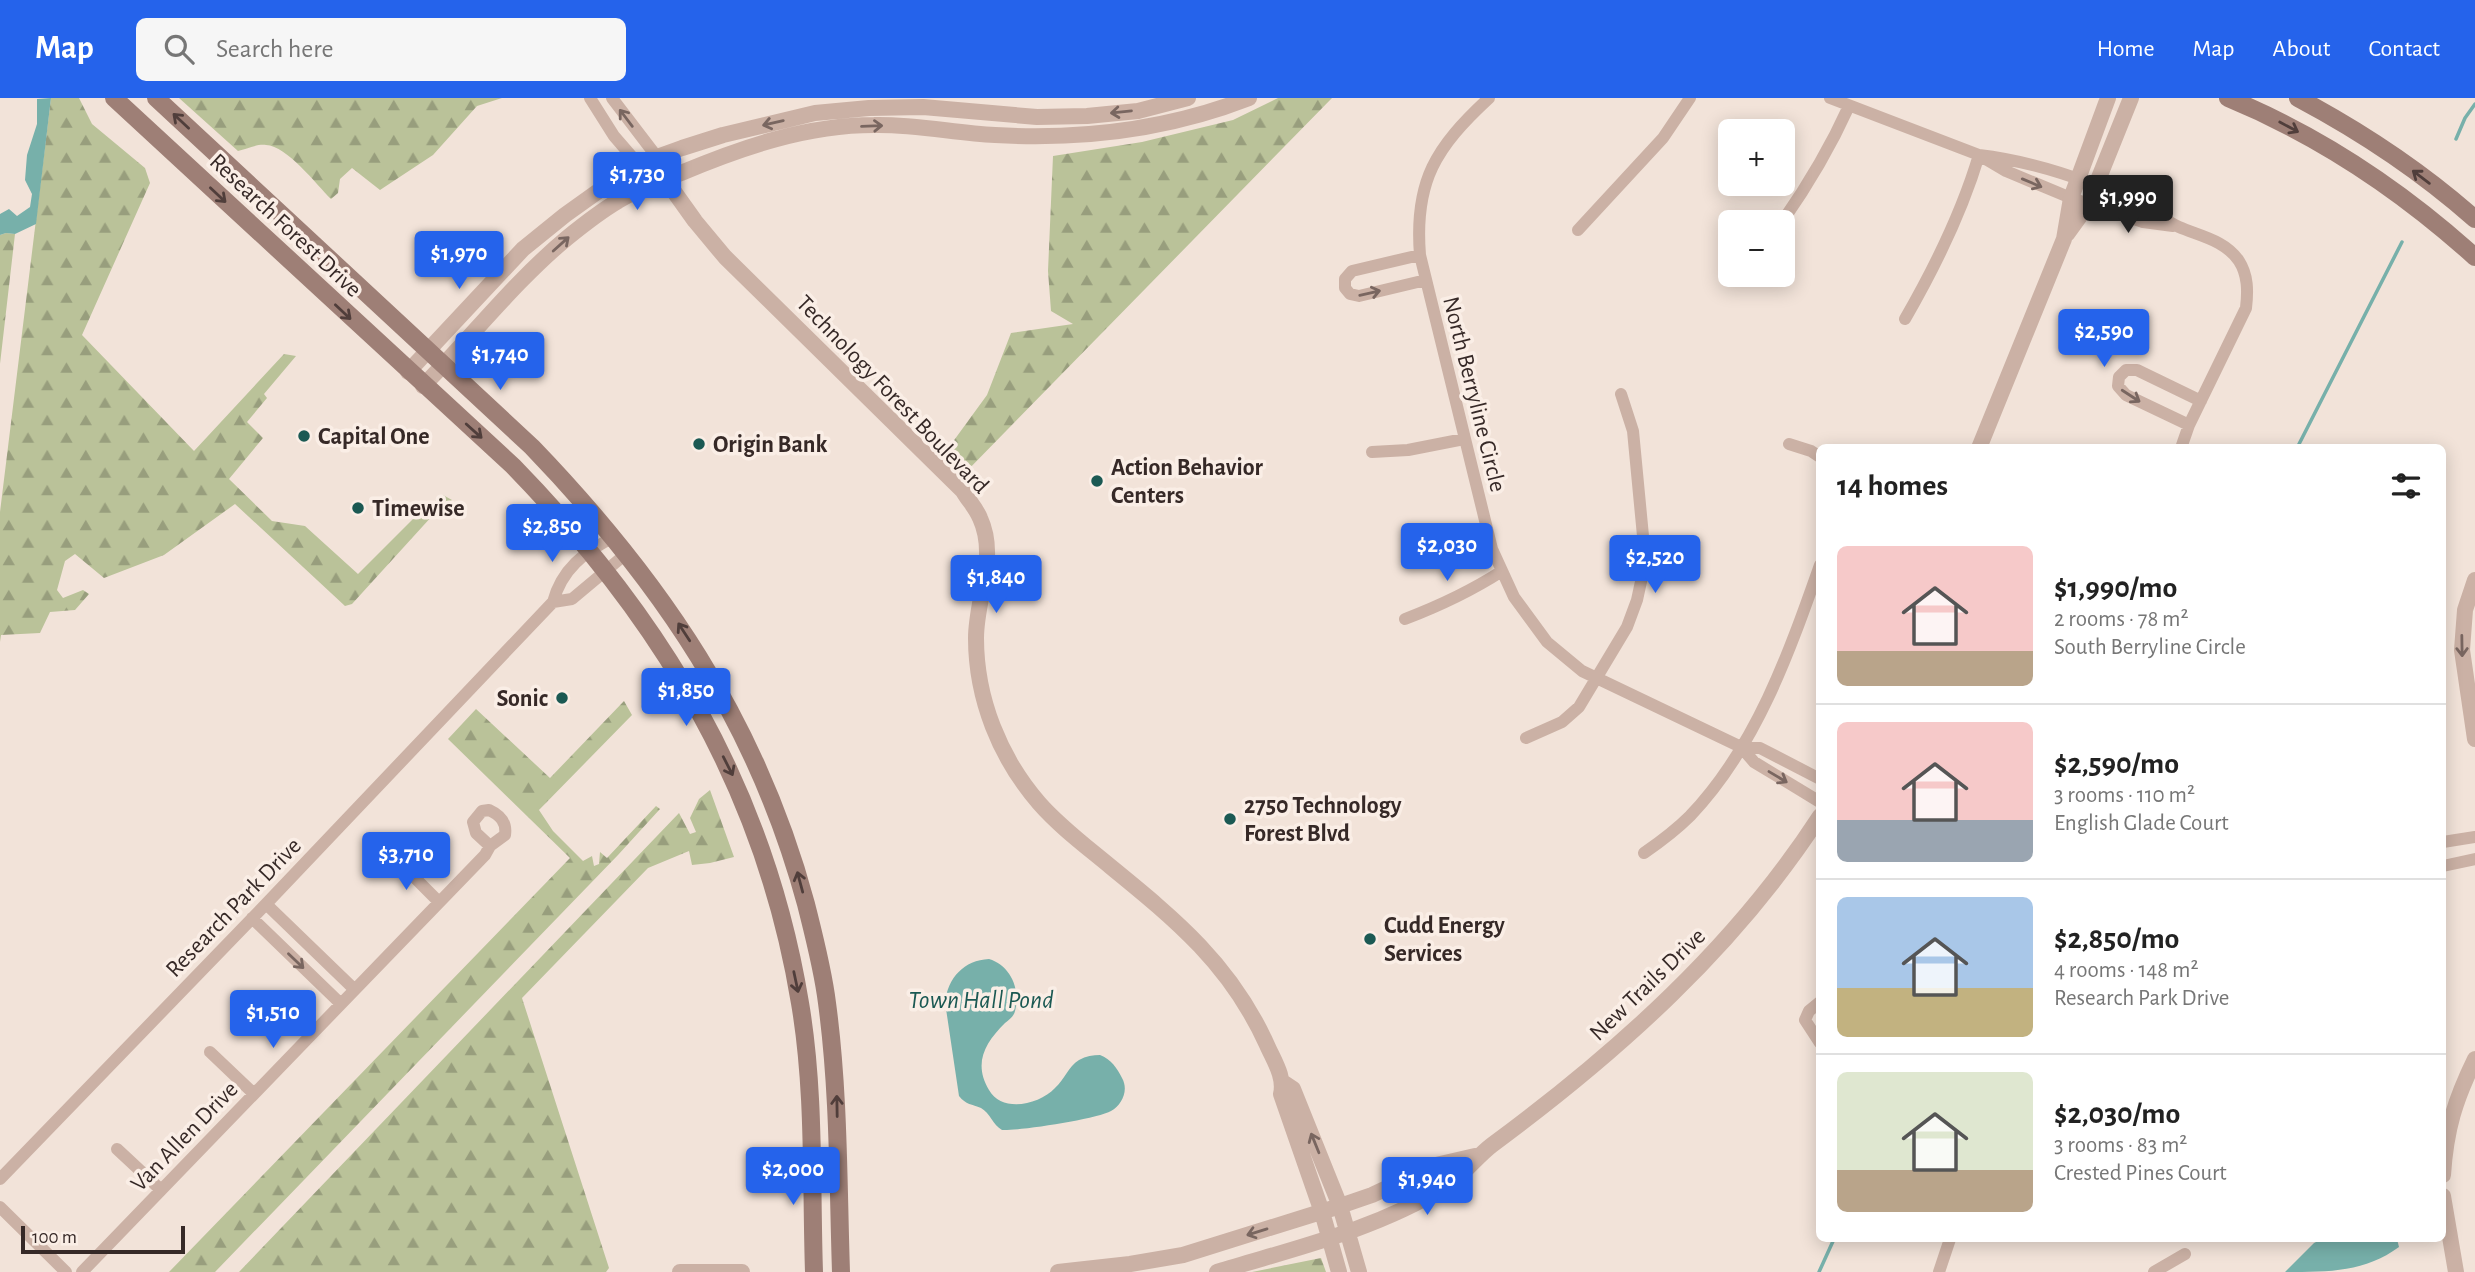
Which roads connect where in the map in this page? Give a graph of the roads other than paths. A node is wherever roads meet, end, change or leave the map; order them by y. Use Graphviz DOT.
graph roads {
  1 [pos="114,98"];
  2 [pos="156,98"];
  3 [pos="590,98"];
  4 [pos="612,98"];
  5 [pos="1188,98"];
  6 [pos="1250,98"];
  7 [pos="1489,98"];
  8 [pos="1690,98"];
  9 [pos="1830,98"];
  10 [pos="2108,98"];
  11 [pos="2131,98"];
  12 [pos="2228,98"];
  13 [pos="2298,98"];
  14 [pos="1849,106"];
  15 [pos="1037,117"];
  16 [pos="814,122"];
  17 [pos="1036,136"];
  18 [pos="1979,155"];
  19 [pos="657,157"];
  20 [pos="640,166"];
  21 [pos="665,179"];
  22 [pos="2077,179"];
  23 [pos="2096,186"];
  24 [pos="2071,198"];
  25 [pos="2088,205"];
  26 [pos="1790,210"];
  27 [pos="2475,219"];
  28 [pos="2177,226"];
  29 [pos="1578,230"];
  30 [pos="2064,239"];
  31 [pos="1420,255"];
  32 [pos="2475,257"];
  33 [pos="1426,280"];
  34 [pos="1905,318"];
  35 [pos="428,352"];
  36 [pos="443,366"];
  37 [pos="408,372"];
  38 [pos="423,386"];
  39 [pos="1620,394"];
  40 [pos="2201,401"];
  41 [pos="2189,425"];
  42 [pos="1464,439"];
  43 [pos="1789,443"];
  44 [pos="1981,444"];
  45 [pos="2182,444"];
  46 [pos="1372,453"];
  47 [pos="1816,454"];
  48 [pos="614,537"];
  49 [pos="590,550"];
  50 [pos="627,553"];
  51 [pos="606,569"];
  52 [pos="1502,571"];
  53 [pos="1816,576"];
  54 [pos="2475,580"];
  55 [pos="553,601"];
  56 [pos="1405,619"];
  57 [pos="1597,679"];
  58 [pos="1526,738"];
  59 [pos="2475,739"];
  60 [pos="1741,747"];
  61 [pos="1816,777"];
  62 [pos="1816,800"];
  63 [pos="1816,822"];
  64 [pos="2475,836"];
  65 [pos="2446,841"];
  66 [pos="490,846"];
  67 [pos="1644,853"];
  68 [pos="2475,859"];
  69 [pos="397,860"];
  70 [pos="2446,865"];
  71 [pos="439,902"];
  72 [pos="266,904"];
  73 [pos="252,918"];
  74 [pos="354,989"];
  75 [pos="341,1004"];
  76 [pos="1816,1005"];
  77 [pos="1816,1037"];
  78 [pos="210,1052"];
  79 [pos="2475,1059"];
  80 [pos="1284,1083"];
  81 [pos="254,1094"];
  82 [pos="2446,1143"];
  83 [pos="117,1149"];
  84 [pos="1477,1156"];
  85 [pos="0,1179"];
  86 [pos="161,1191"];
  87 [pos="1340,1206"];
  88 [pos="0,1208"];
  89 [pos="1322,1212"];
  90 [pos="2446,1214"];
  91 [pos="1347,1233"];
  92 [pos="1329,1238"];
  93 [pos="1948,1242"];
  94 [pos="2185,1254"];
  95 [pos="1088,1270"];
  96 [pos="66,1272"];
  97 [pos="82,1272"];
  98 [pos="680,1272"];
  99 [pos="742,1272"];
  100 [pos="814,1272"];
  101 [pos="841,1272"];
  102 [pos="1066,1272"];
  103 [pos="1217,1272"];
  104 [pos="1339,1272"];
  105 [pos="1359,1272"];
  106 [pos="1939,1272"];
  107 [pos="2154,1272"];
  108 [pos="2456,1272"];
  1 -- 37 [label="main road, Research Forest Drive, one-way"];
  35 -- 2 [label="main road, Research Forest Drive, one-way"];
  3 -- 20 [label="street, Technology Forest Boulevard"];
  19 -- 4 [label="street, Technology Forest Boulevard, one-way"];
  5 -- 15 [label="street, one-way"];
  6 -- 17 [label="street"];
  7 -- 31 [label="street, North Berryline Circle"];
  8 -- 29 [label="street"];
  9 -- 14 [label="street"];
  10 -- 22 [label="street"];
  11 -- 23 [label="street"];
  12 -- 32 [label="main road, one-way"];
  27 -- 13 [label="main road, one-way"];
  14 -- 18 [label="street"];
  14 -- 26 [label="street"];
  15 -- 16 [label="street"];
  15 -- 17 [label="street"];
  16 -- 17 [label="street, one-way"];
  16 -- 19 [label="street, one-way"];
  16 -- 21 [label="street"];
  18 -- 22 [label="street"];
  18 -- 24 [label="street, one-way"];
  18 -- 34 [label="street"];
  19 -- 20 [label="street"];
  19 -- 21 [label="street, Technology Forest Boulevard"];
  20 -- 21 [label="street, Technology Forest Boulevard"];
  20 -- 35 [label="street"];
  36 -- 21 [label="street, one-way"];
  21 -- 80 [label="street, Technology Forest Boulevard"];
  22 -- 23 [label="street"];
  22 -- 24 [label="street"];
  23 -- 25 [label="street"];
  23 -- 28 [label="street"];
  24 -- 25 [label="street"];
  24 -- 30 [label="street"];
  25 -- 28 [label="street"];
  25 -- 30 [label="street"];
  28 -- 40 [label="street"];
  30 -- 44 [label="street"];
  31 -- 33 [label="street, North Berryline Circle"];
  31 -- 33 [label="street, one-way"];
  33 -- 42 [label="street, North Berryline Circle"];
  35 -- 36 [label="main road, Research Forest Drive"];
  35 -- 37 [label="street"];
  36 -- 38 [label="street"];
  36 -- 48 [label="main road, Research Forest Drive"];
  37 -- 38 [label="main road, Research Forest Drive"];
  38 -- 49 [label="main road, Research Forest Drive, one-way"];
  39 -- 57 [label="street"];
  40 -- 41 [label="street"];
  40 -- 41 [label="street, one-way"];
  41 -- 45 [label="street"];
  42 -- 46 [label="street"];
  42 -- 52 [label="street, North Berryline Circle"];
  43 -- 47 [label="street"];
  48 -- 49 [label="street, Research Park Drive"];
  48 -- 50 [label="main road, Research Forest Drive"];
  49 -- 51 [label="main road, Research Forest Drive"];
  49 -- 55 [label="street, Research Park Drive"];
  50 -- 51 [label="street, Research Park Drive"];
  101 -- 50 [label="main road, Research Forest Drive, one-way"];
  51 -- 55 [label="street, Research Park Drive"];
  51 -- 100 [label="main road, Research Forest Drive, one-way"];
  52 -- 56 [label="street"];
  52 -- 57 [label="street, North Berryline Circle"];
  53 -- 60 [label="street"];
  54 -- 59 [label="street, one-way"];
  55 -- 72 [label="street, Research Park Drive"];
  57 -- 58 [label="street"];
  57 -- 60 [label="street, North Berryline Circle"];
  60 -- 61 [label="street, North Berryline Circle"];
  60 -- 62 [label="street, North Berryline Circle, one-way"];
  60 -- 67 [label="street"];
  63 -- 84 [label="street, New Trails Drive"];
  64 -- 65 [label="street"];
  66 -- 71 [label="street, Van Allen Drive"];
  68 -- 70 [label="street"];
  69 -- 71 [label="street"];
  71 -- 74 [label="street, Van Allen Drive"];
  72 -- 73 [label="street, Research Park Drive"];
  72 -- 74 [label="street"];
  73 -- 75 [label="street, one-way"];
  73 -- 85 [label="street, Research Park Drive"];
  74 -- 75 [label="street, Van Allen Drive"];
  75 -- 81 [label="street, Van Allen Drive"];
  76 -- 77 [label="street"];
  78 -- 81 [label="street"];
  79 -- 82 [label="street"];
  87 -- 80 [label="street, one-way"];
  80 -- 89 [label="street, Technology Forest Boulevard"];
  81 -- 86 [label="street, Van Allen Drive"];
  83 -- 86 [label="street"];
  84 -- 87 [label="street, New Trails Drive"];
  84 -- 91 [label="street, New Trails Drive"];
  86 -- 97 [label="street, Van Allen Drive"];
  87 -- 89 [label="street, New Trails Drive"];
  87 -- 91 [label="street"];
  88 -- 96 [label="street"];
  89 -- 92 [label="street, Technology Forest Boulevard"];
  89 -- 95 [label="street, New Trails Drive, one-way"];
  90 -- 108 [label="street"];
  91 -- 92 [label="street, New Trails Drive"];
  91 -- 105 [label="street"];
  92 -- 103 [label="street, New Trails Drive"];
  92 -- 104 [label="street, Technology Forest Boulevard"];
  93 -- 106 [label="street"];
  94 -- 107 [label="street"];
  95 -- 102 [label="street, New Trails Drive"];
  98 -- 99 [label="street"];
}
